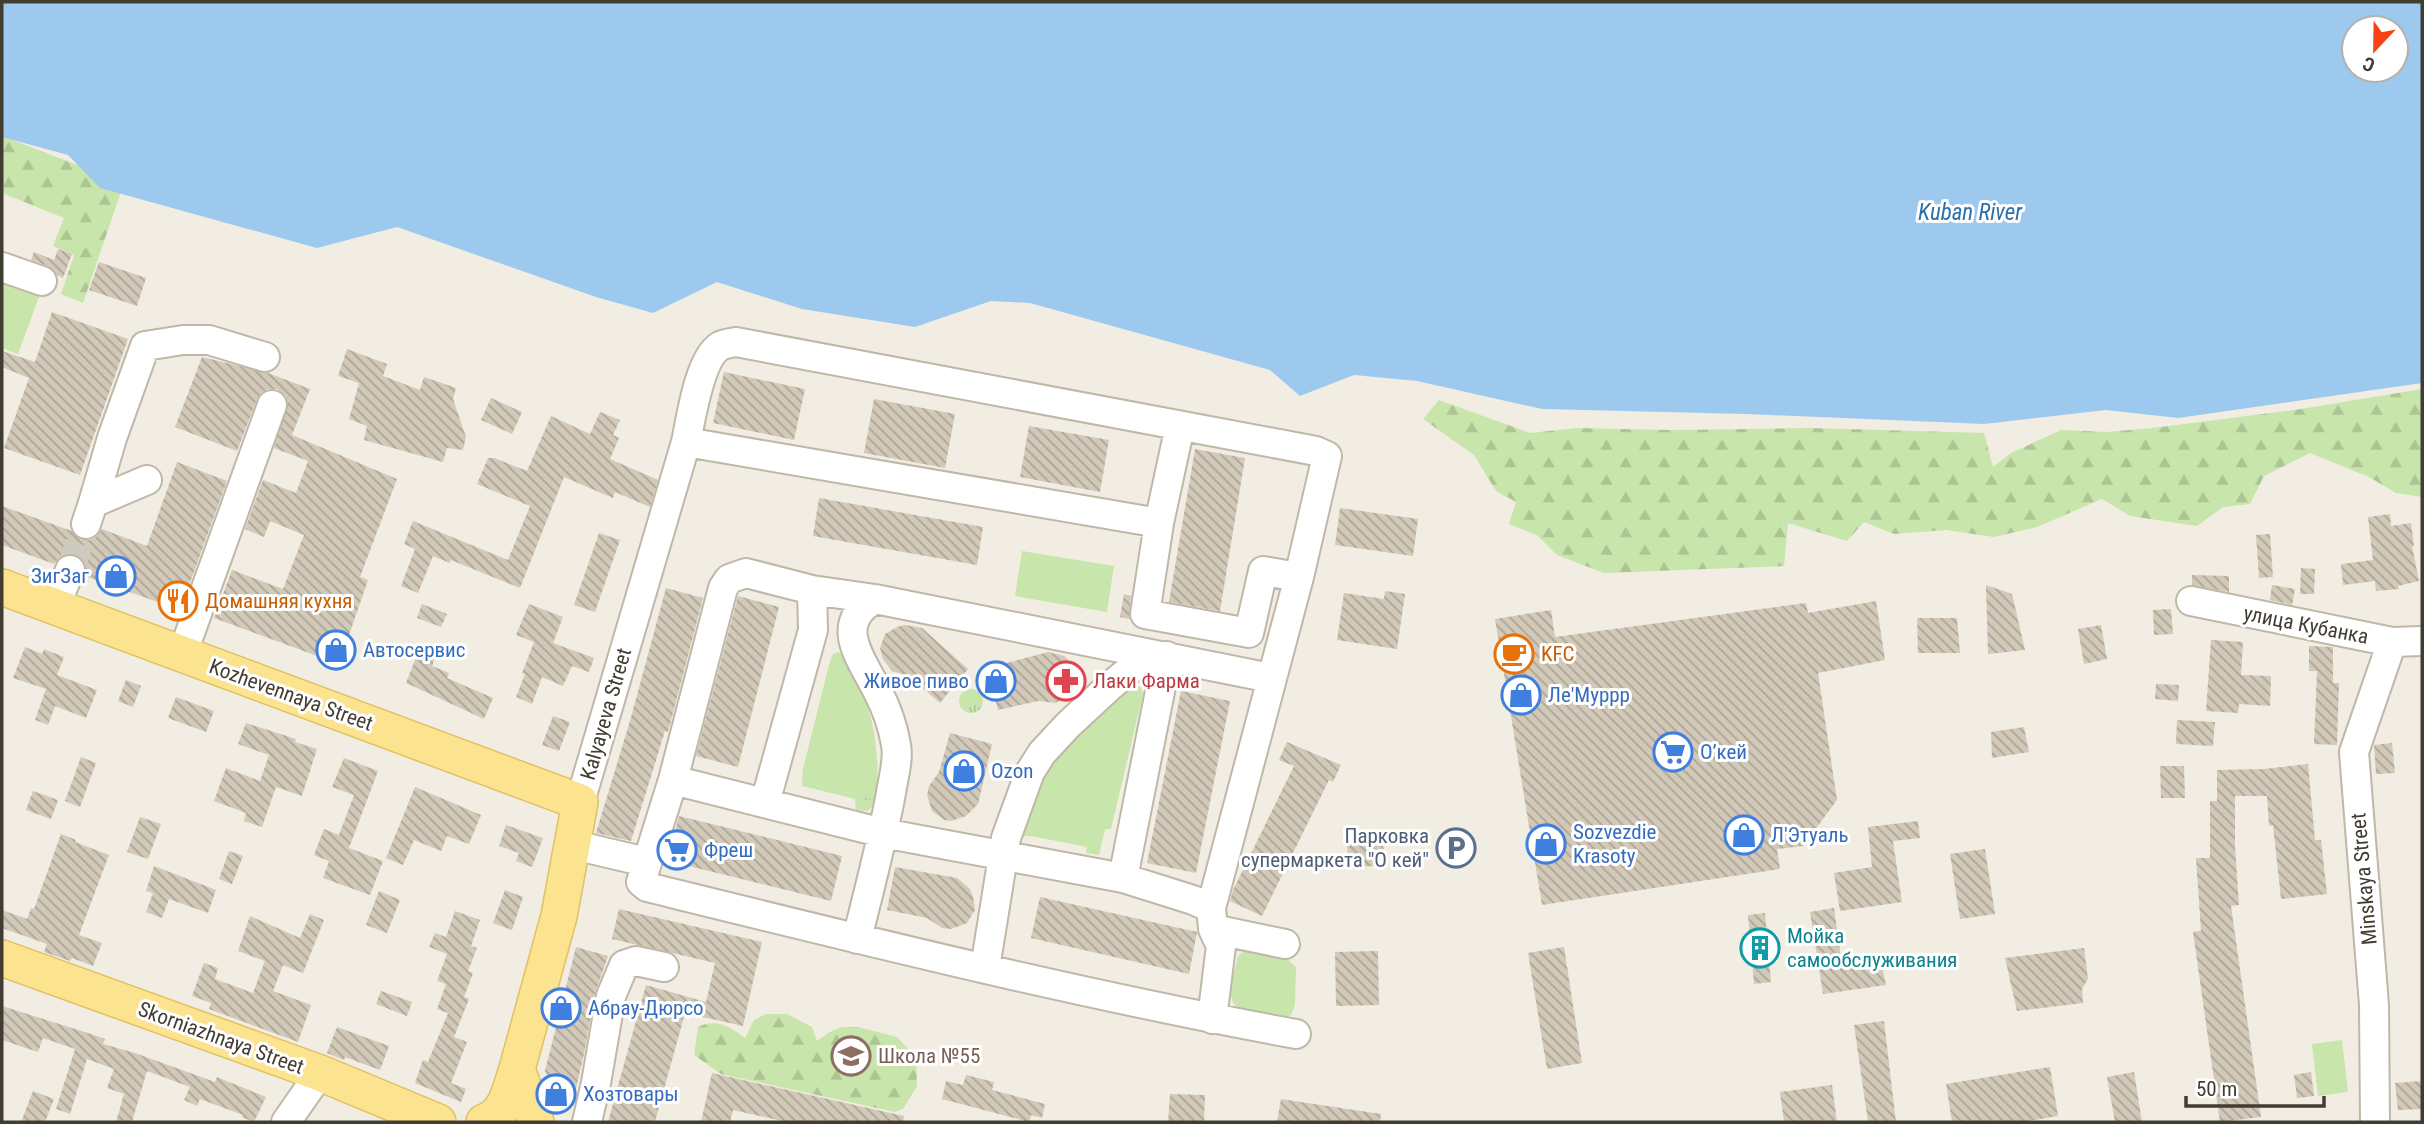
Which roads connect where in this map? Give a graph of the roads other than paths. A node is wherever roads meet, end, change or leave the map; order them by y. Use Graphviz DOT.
graph roads {
  1 [pos="2,267"];
  2 [pos="42,281"];
  3 [pos="265,356"];
  4 [pos="272,405"];
  5 [pos="1180,426"];
  6 [pos="686,442"];
  7 [pos="147,480"];
  8 [pos="1159,523"];
  9 [pos="69,570"];
  10 [pos="1299,578"];
  11 [pos="2,587"];
  12 [pos="812,590"];
  13 [pos="875,599"];
  14 [pos="2191,601"];
  15 [pos="55,607"];
  16 [pos="2422,641"];
  17 [pos="1096,642"];
  18 [pos="2392,642"];
  19 [pos="182,655"];
  20 [pos="1167,656"];
  21 [pos="1271,678"];
  22 [pos="1109,687"];
  23 [pos="673,780"];
  24 [pos="580,802"];
  25 [pos="765,803"];
  26 [pos="883,833"];
  27 [pos="574,845"];
  28 [pos="1003,856"];
  29 [pos="646,862"];
  30 [pos="1123,878"];
  31 [pos="1212,919"];
  32 [pos="857,939"];
  33 [pos="1285,944"];
  34 [pos="2,958"];
  35 [pos="664,967"];
  36 [pos="985,968"];
  37 [pos="1212,1018"];
  38 [pos="1296,1034"];
  39 [pos="517,1069"];
  40 [pos="320,1073"];
  41 [pos="441,1121"];
  42 [pos="286,1122"];
  43 [pos="484,1122"];
  44 [pos="536,1122"];
  45 [pos="587,1122"];
  46 [pos="2375,1122"];
  1 -- 2 [label="street"];
  3 -- 7 [label="street"];
  4 -- 19 [label="street"];
  5 -- 6 [label="street, Kalyayeva Street"];
  5 -- 8 [label="street"];
  5 -- 10 [label="street"];
  6 -- 8 [label="street"];
  6 -- 24 [label="street, Kalyayeva Street"];
  8 -- 10 [label="street"];
  9 -- 15 [label="street"];
  10 -- 21 [label="street"];
  11 -- 15 [label="main road, Kozhevennaya Street"];
  12 -- 13 [label="street"];
  12 -- 23 [label="street"];
  12 -- 25 [label="street"];
  13 -- 17 [label="street"];
  13 -- 26 [label="street"];
  14 -- 18 [label="street, улица Кубанка"];
  15 -- 19 [label="main road, Kozhevennaya Street"];
  16 -- 18 [label="street, улица Кубанка"];
  17 -- 20 [label="street"];
  17 -- 22 [label="street"];
  18 -- 46 [label="street, Minskaya Street"];
  19 -- 24 [label="main road, Kozhevennaya Street"];
  20 -- 21 [label="street"];
  20 -- 22 [label="street"];
  20 -- 30 [label="street"];
  21 -- 31 [label="street"];
  22 -- 28 [label="street"];
  23 -- 25 [label="street"];
  23 -- 29 [label="street"];
  24 -- 27 [label="main road, Kalyayeva Street"];
  25 -- 26 [label="street"];
  26 -- 28 [label="street"];
  26 -- 32 [label="street"];
  27 -- 29 [label="street"];
  27 -- 39 [label="main road, Kalyayeva Street"];
  28 -- 30 [label="street"];
  28 -- 36 [label="street"];
  29 -- 32 [label="street"];
  30 -- 31 [label="street"];
  31 -- 33 [label="street"];
  31 -- 37 [label="street"];
  32 -- 36 [label="street"];
  34 -- 40 [label="main road, Skorniazhnaya Street"];
  35 -- 45 [label="street"];
  36 -- 37 [label="street"];
  37 -- 38 [label="street"];
  39 -- 43 [label="main road, Kalyayeva Street"];
  39 -- 44 [label="main road"];
  40 -- 41 [label="main road, Skorniazhnaya Street"];
  40 -- 42 [label="street"];
}
